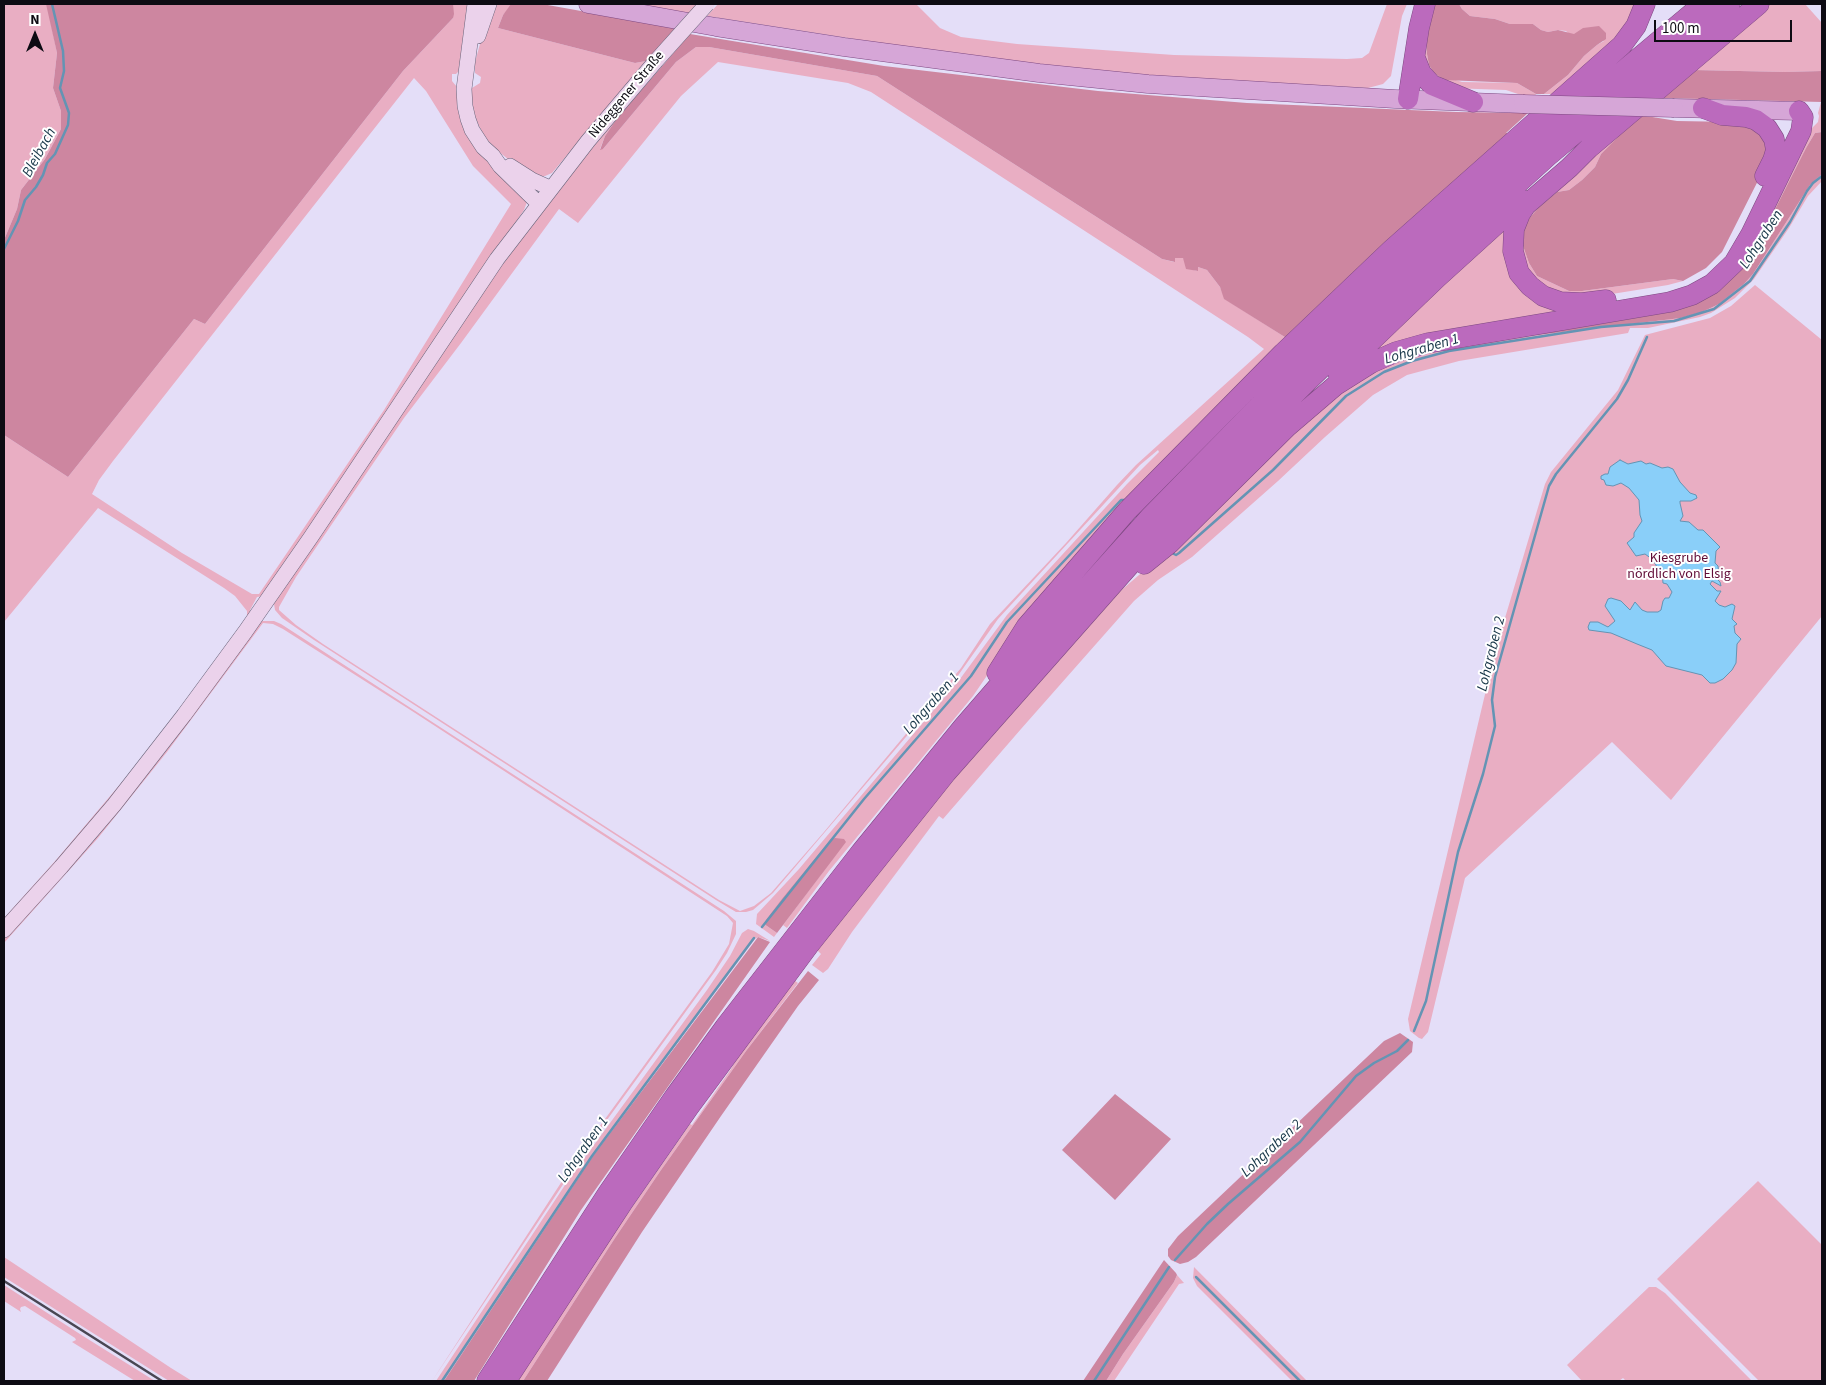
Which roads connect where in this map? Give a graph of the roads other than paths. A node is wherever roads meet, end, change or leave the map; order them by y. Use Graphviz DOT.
graph roads {
  1 [pos="475,4"];
  2 [pos="489,4"];
  3 [pos="588,4"];
  4 [pos="708,4"];
  5 [pos="1412,4"];
  6 [pos="1425,4"];
  7 [pos="1645,4"];
  8 [pos="1703,4"];
  9 [pos="1730,4"];
  10 [pos="1759,4"];
  11 [pos="1415,58"];
  12 [pos="469,60"];
  13 [pos="1402,99"];
  14 [pos="1473,102"];
  15 [pos="1703,108"];
  16 [pos="1799,111"];
  17 [pos="1589,148"];
  18 [pos="493,156"];
  19 [pos="550,188"];
  20 [pos="539,204"];
  21 [pos="1287,427"];
  22 [pos="1100,600"];
  23 [pos="963,727"];
  24 [pos="4,930"];
  25 [pos="802,940"];
  26 [pos="780,969"];
  27 [pos="487,1381"];
  28 [pos="506,1381"];
  1 -- 12 [label="main road"];
  2 -- 12 [label="main road"];
  3 -- 13 [label="main road"];
  4 -- 19 [label="main road, Nideggener Straße, bridge"];
  5 -- 13 [label="highway"];
  6 -- 11 [label="highway"];
  7 -- 23 [label="highway"];
  8 -- 23 [label="highway"];
  9 -- 22 [label="highway"];
  10 -- 17 [label="highway"];
  11 -- 13 [label="highway"];
  11 -- 14 [label="highway"];
  12 -- 18 [label="main road"];
  13 -- 14 [label="main road"];
  14 -- 15 [label="main road, bridge"];
  15 -- 16 [label="main road"];
  15 -- 17 [label="highway"];
  16 -- 21 [label="highway"];
  17 -- 21 [label="highway"];
  18 -- 19 [label="main road"];
  18 -- 20 [label="main road"];
  19 -- 20 [label="main road, Nideggener Straße"];
  20 -- 24 [label="main road, Nideggener Straße"];
  21 -- 22 [label="highway"];
  22 -- 25 [label="highway"];
  23 -- 25 [label="highway"];
  25 -- 26 [label="highway"];
  26 -- 27 [label="highway"];
  26 -- 28 [label="highway"];
}
